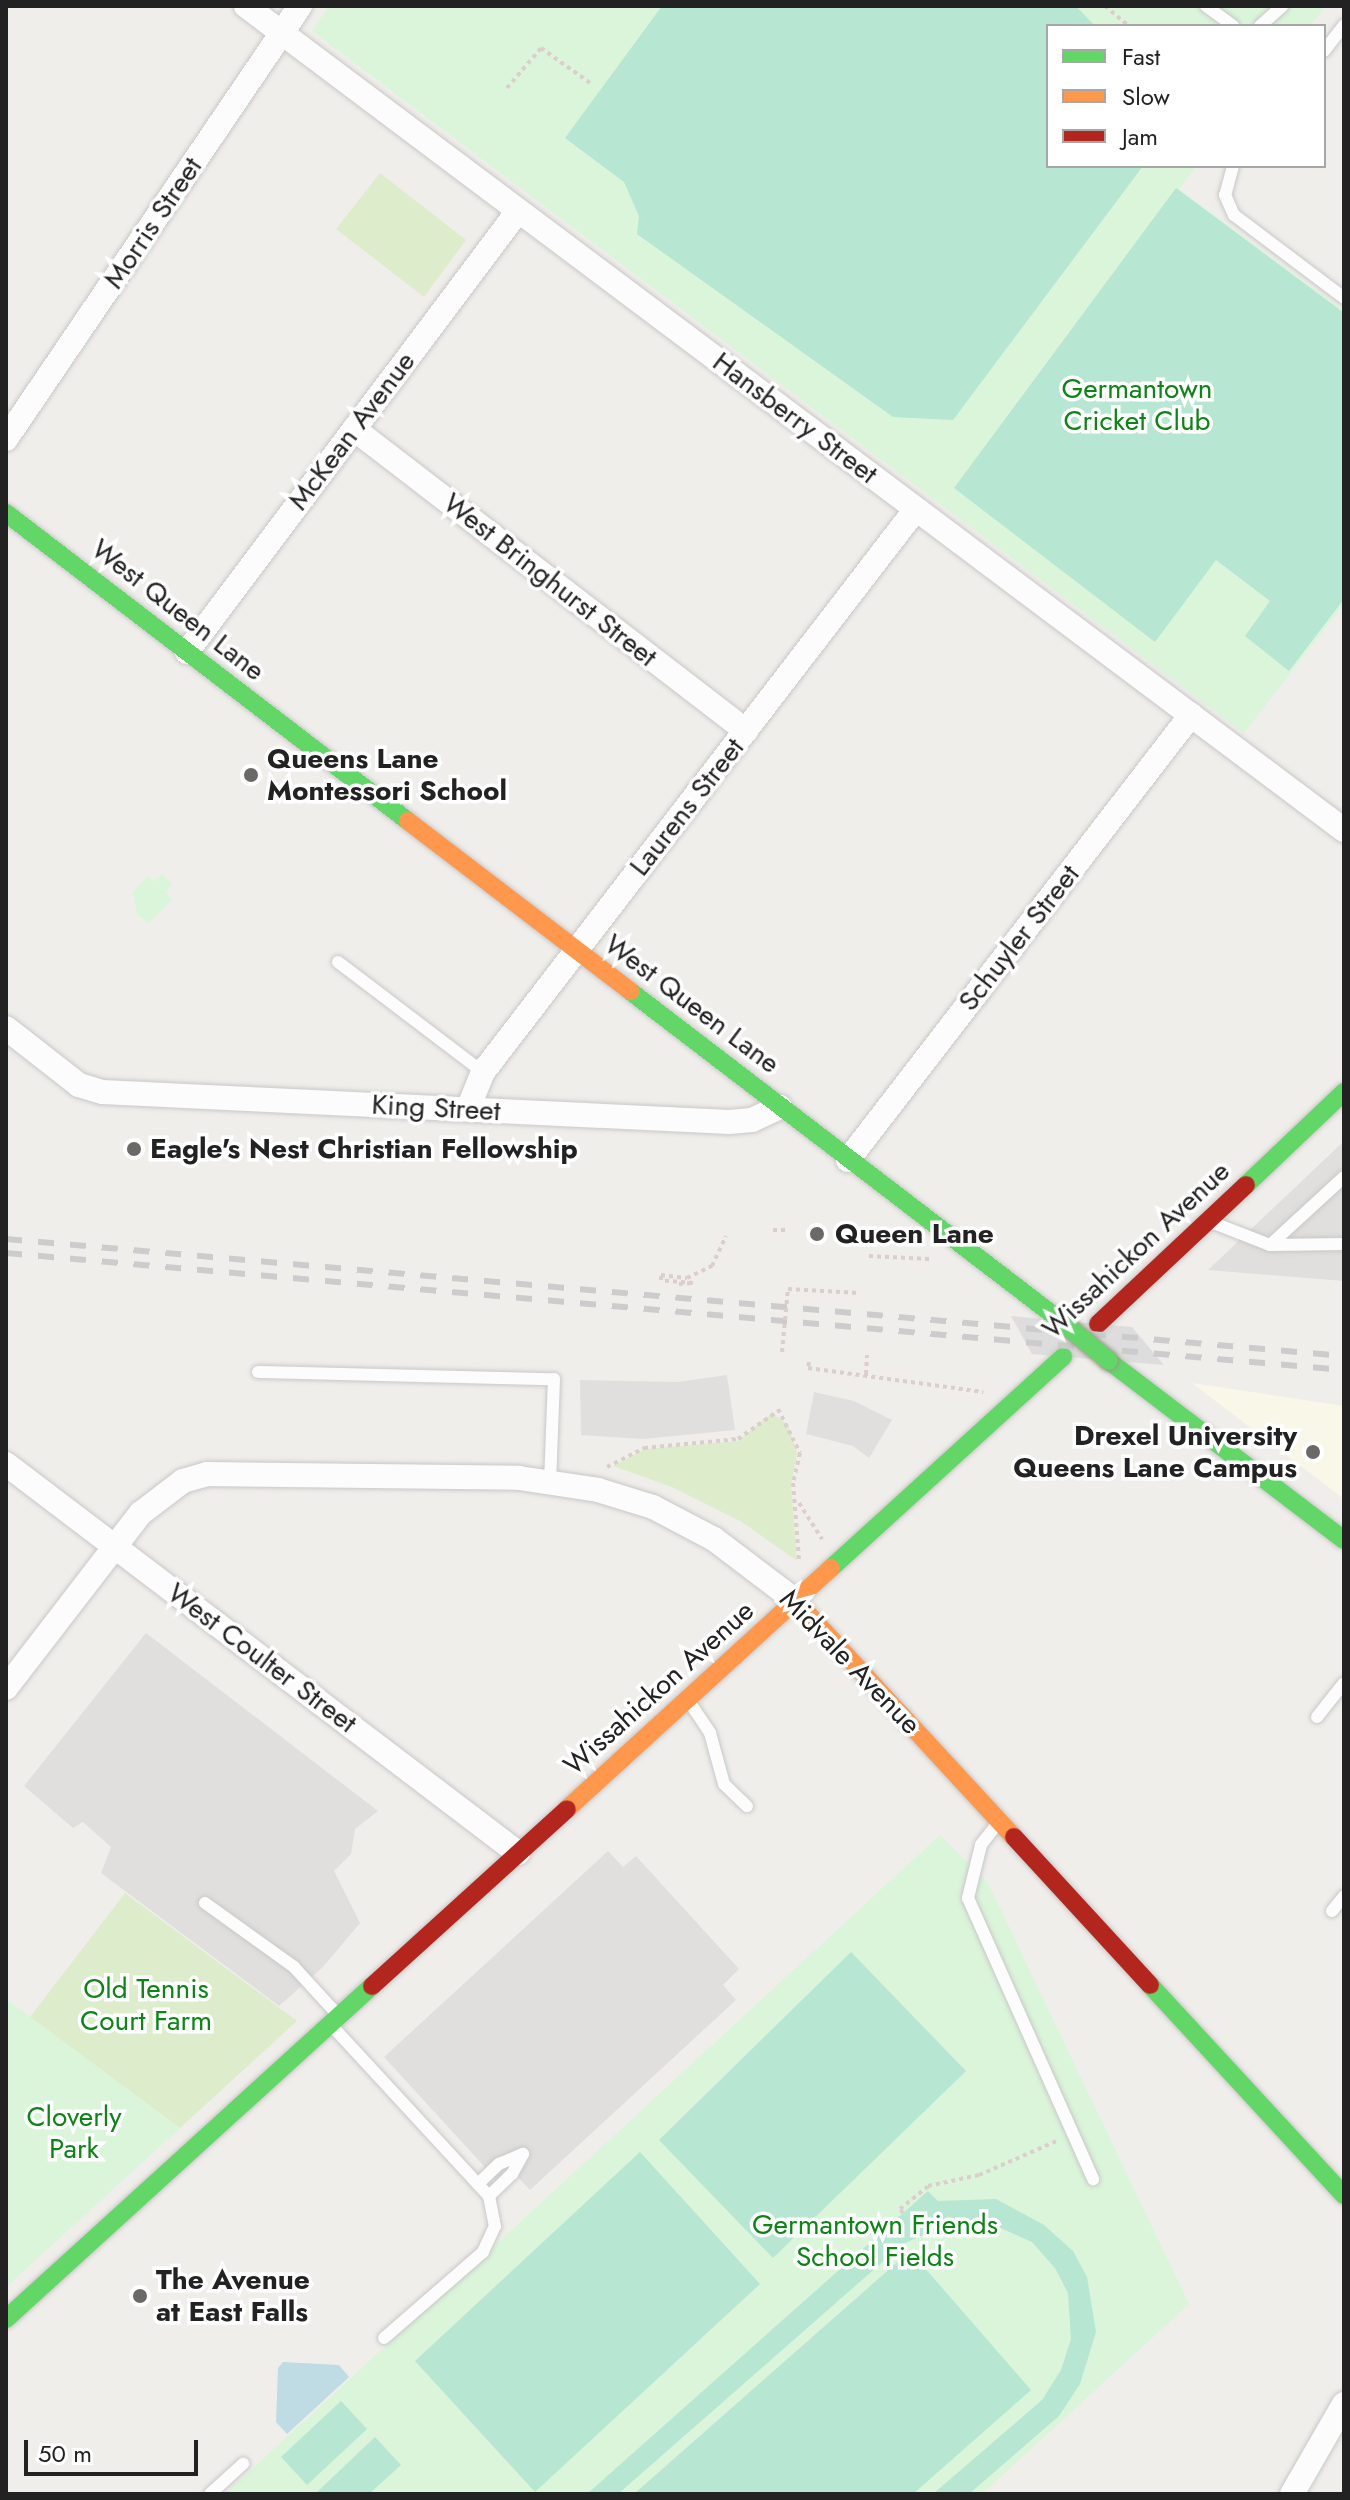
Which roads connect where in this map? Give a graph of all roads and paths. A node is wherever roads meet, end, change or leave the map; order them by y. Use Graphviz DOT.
graph roads {
  1 [pos="246,6"];
  2 [pos="300,6"];
  3 [pos="1105,6"];
  4 [pos="1206,6"];
  5 [pos="1282,6"];
  6 [pos="1127,24"];
  7 [pos="1231,24"];
  8 [pos="1262,24"];
  9 [pos="1344,25"];
  10 [pos="282,32"];
  11 [pos="1326,48"];
  12 [pos="593,85"];
  13 [pos="507,88"];
  14 [pos="1232,168"];
  15 [pos="518,211"];
  16 [pos="1344,298"];
  17 [pos="354,429"];
  18 [pos="6,439"];
  19 [pos="916,509"];
  20 [pos="6,513"];
  21 [pos="187,652"];
  22 [pos="1191,715"];
  23 [pos="746,731"];
  24 [pos="1344,830"];
  25 [pos="576,951"];
  26 [pos="338,962"];
  27 [pos="6,1028"];
  28 [pos="483,1072"];
  29 [pos="1344,1092"];
  30 [pos="780,1107"];
  31 [pos="468,1109"];
  32 [pos="848,1160"];
  33 [pos="1344,1177"];
  34 [pos="1208,1221"];
  35 [pos="773,1230"];
  36 [pos="785,1230"];
  37 [pos="726,1236"];
  38 [pos="1344,1244"];
  39 [pos="1270,1245"];
  40 [pos="869,1256"];
  41 [pos="945,1259"];
  42 [pos="679,1284"];
  43 [pos="859,1293"];
  44 [pos="1082,1339"];
  45 [pos="782,1352"];
  46 [pos="867,1355"];
  47 [pos="809,1362"];
  48 [pos="258,1372"];
  49 [pos="866,1374"];
  50 [pos="989,1395"];
  51 [pos="6,1464"];
  52 [pos="607,1467"];
  53 [pos="550,1481"];
  54 [pos="798,1500"];
  55 [pos="1344,1540"];
  56 [pos="826,1542"];
  57 [pos="116,1547"];
  58 [pos="799,1566"];
  59 [pos="797,1602"];
  60 [pos="1344,1683"];
  61 [pos="7,1686"];
  62 [pos="688,1700"];
  63 [pos="1317,1717"];
  64 [pos="747,1806"];
  65 [pos="1000,1820"];
  66 [pos="518,1853"];
  67 [pos="1344,1896"];
  68 [pos="205,1903"];
  69 [pos="1332,1911"];
  70 [pos="335,2020"];
  71 [pos="1077,2133"];
  72 [pos="1093,2179"];
  73 [pos="478,2184"];
  74 [pos="1344,2195"];
  75 [pos="489,2196"];
  76 [pos="903,2213"];
  77 [pos="6,2319"];
  78 [pos="384,2338"];
  79 [pos="1344,2404"];
  80 [pos="243,2464"];
  81 [pos="210,2494"];
  82 [pos="1292,2494"];
  1 -- 10 [label="street, Hansberry Street"];
  2 -- 10 [label="street, Morris Street"];
  3 -- 6 [label="path"];
  4 -- 7 [label="lane"];
  5 -- 8 [label="lane"];
  9 -- 11 [label="lane"];
  10 -- 15 [label="street, Hansberry Street"];
  10 -- 18 [label="street, Morris Street"];
  12 -- 13 [label="path"];
  14 -- 16 [label="lane"];
  15 -- 17 [label="street, McKean Avenue"];
  15 -- 19 [label="street, Hansberry Street"];
  17 -- 21 [label="street, McKean Avenue"];
  17 -- 23 [label="street, West Bringhurst Street"];
  19 -- 22 [label="street, Hansberry Street"];
  19 -- 23 [label="street, Laurens Street"];
  20 -- 21 [label="street, West Queen Lane"];
  21 -- 25 [label="street, West Queen Lane"];
  22 -- 24 [label="street, Hansberry Street"];
  22 -- 32 [label="street, Schuyler Street"];
  23 -- 25 [label="street, Laurens Street"];
  25 -- 28 [label="street, Laurens Street"];
  25 -- 30 [label="street, West Queen Lane"];
  26 -- 28 [label="lane"];
  27 -- 31 [label="street, King Street"];
  28 -- 31 [label="street, Laurens Street"];
  29 -- 34 [label="street, Wissahickon Avenue"];
  30 -- 31 [label="street, King Street"];
  30 -- 32 [label="street, West Queen Lane"];
  32 -- 44 [label="street, West Queen Lane, bridge"];
  33 -- 39 [label="lane"];
  34 -- 39 [label="lane"];
  34 -- 44 [label="street, Wissahickon Avenue"];
  35 -- 36 [label="path"];
  37 -- 42 [label="path"];
  38 -- 39 [label="lane"];
  40 -- 41 [label="path"];
  43 -- 45 [label="path, bridge"];
  44 -- 55 [label="street, West Queen Lane, bridge"];
  44 -- 59 [label="street, Wissahickon Avenue"];
  46 -- 49 [label="path"];
  47 -- 49 [label="path"];
  48 -- 53 [label="lane"];
  49 -- 50 [label="path"];
  51 -- 57 [label="street, West Coulter Street"];
  52 -- 54 [label="path"];
  53 -- 57 [label="street, Midvale Avenue"];
  53 -- 59 [label="street, Midvale Avenue"];
  54 -- 56 [label="path"];
  54 -- 58 [label="path"];
  57 -- 61 [label="street"];
  57 -- 66 [label="street, West Coulter Street"];
  59 -- 62 [label="street, Wissahickon Avenue"];
  59 -- 65 [label="street, Midvale Avenue"];
  60 -- 63 [label="lane"];
  62 -- 64 [label="lane"];
  62 -- 66 [label="street, Wissahickon Avenue"];
  65 -- 71 [label="lane"];
  65 -- 74 [label="street, Midvale Avenue"];
  66 -- 70 [label="street, Wissahickon Avenue"];
  67 -- 69 [label="lane"];
  68 -- 70 [label="lane"];
  70 -- 73 [label="lane"];
  70 -- 77 [label="street, Wissahickon Avenue"];
  71 -- 72 [label="lane"];
  71 -- 76 [label="path"];
  73 -- 75 [label="lane"];
  73 -- 75 [label="lane"];
  75 -- 78 [label="lane"];
  79 -- 82 [label="street"];
  80 -- 81 [label="lane"];
}
